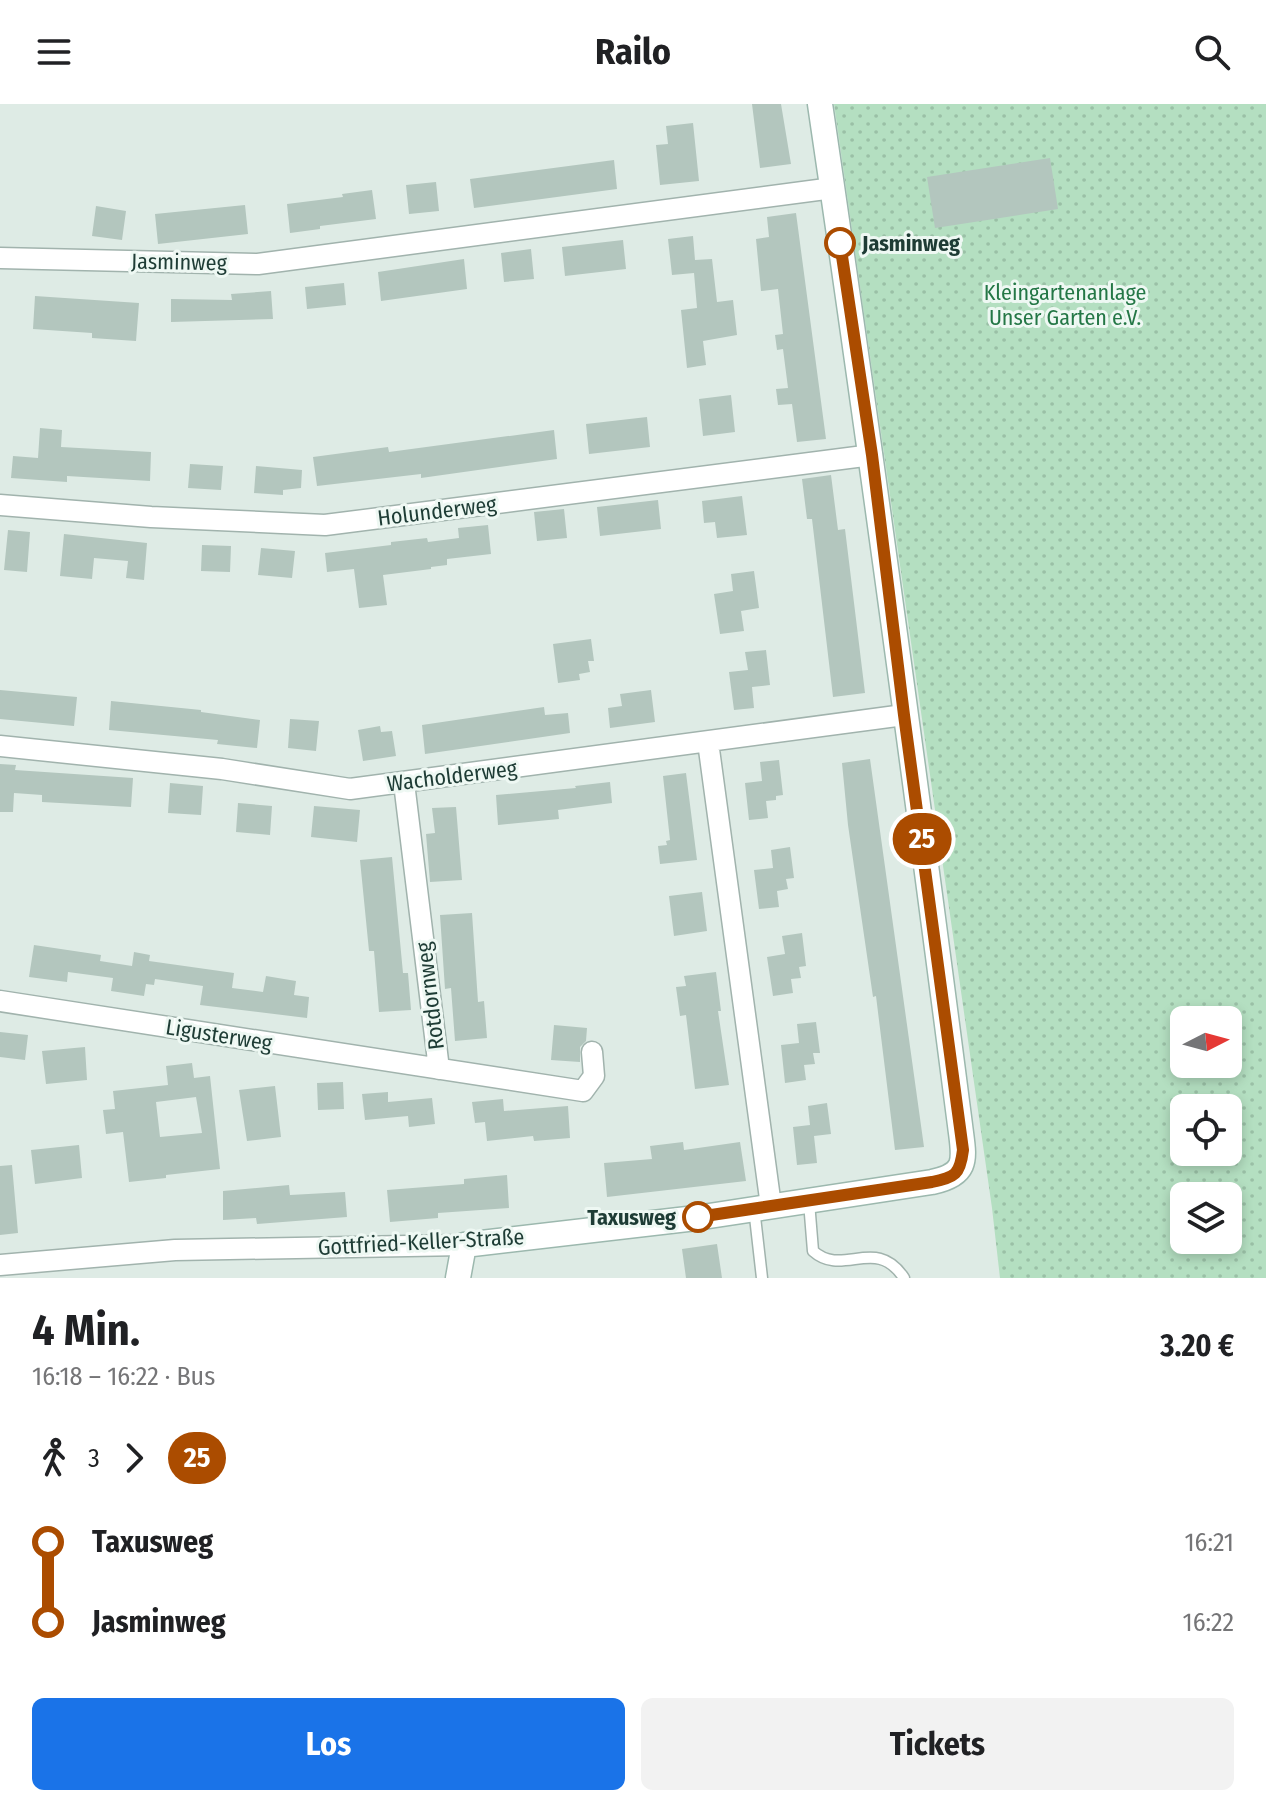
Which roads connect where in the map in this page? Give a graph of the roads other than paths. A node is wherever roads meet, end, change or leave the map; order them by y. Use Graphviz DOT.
graph roads {
  1 [pos="820,104"];
  2 [pos="833,188"];
  3 [pos="0,258"];
  4 [pos="872,455"];
  5 [pos="0,505"];
  6 [pos="904,715"];
  7 [pos="708,742"];
  8 [pos="0,746"];
  9 [pos="404,783"];
  10 [pos="0,1001"];
  11 [pos="592,1052"];
  12 [pos="439,1069"];
  13 [pos="809,1200"];
  14 [pos="762,1207"];
  15 [pos="464,1245"];
  16 [pos="0,1265"];
  17 [pos="458,1278"];
  18 [pos="762,1278"];
  19 [pos="904,1278"];
  1 -- 2 [label="street, Gottfried-Keller-Straße"];
  2 -- 3 [label="street, Jasminweg"];
  2 -- 4 [label="street, Gottfried-Keller-Straße"];
  4 -- 5 [label="street, Holunderweg"];
  4 -- 6 [label="street, Gottfried-Keller-Straße"];
  6 -- 7 [label="street, Wacholderweg"];
  6 -- 13 [label="street, Gottfried-Keller-Straße"];
  7 -- 9 [label="street, Wacholderweg"];
  7 -- 14 [label="street"];
  8 -- 9 [label="street, Wacholderweg"];
  9 -- 12 [label="street, Rotdornweg"];
  10 -- 12 [label="street, Ligusterweg"];
  11 -- 12 [label="street, Rotdornweg"];
  13 -- 14 [label="street, Gottfried-Keller-Straße"];
  13 -- 19 [label="lane"];
  14 -- 15 [label="street, Gottfried-Keller-Straße"];
  14 -- 18 [label="lane"];
  15 -- 16 [label="street, Gottfried-Keller-Straße"];
  15 -- 17 [label="street"];
}
